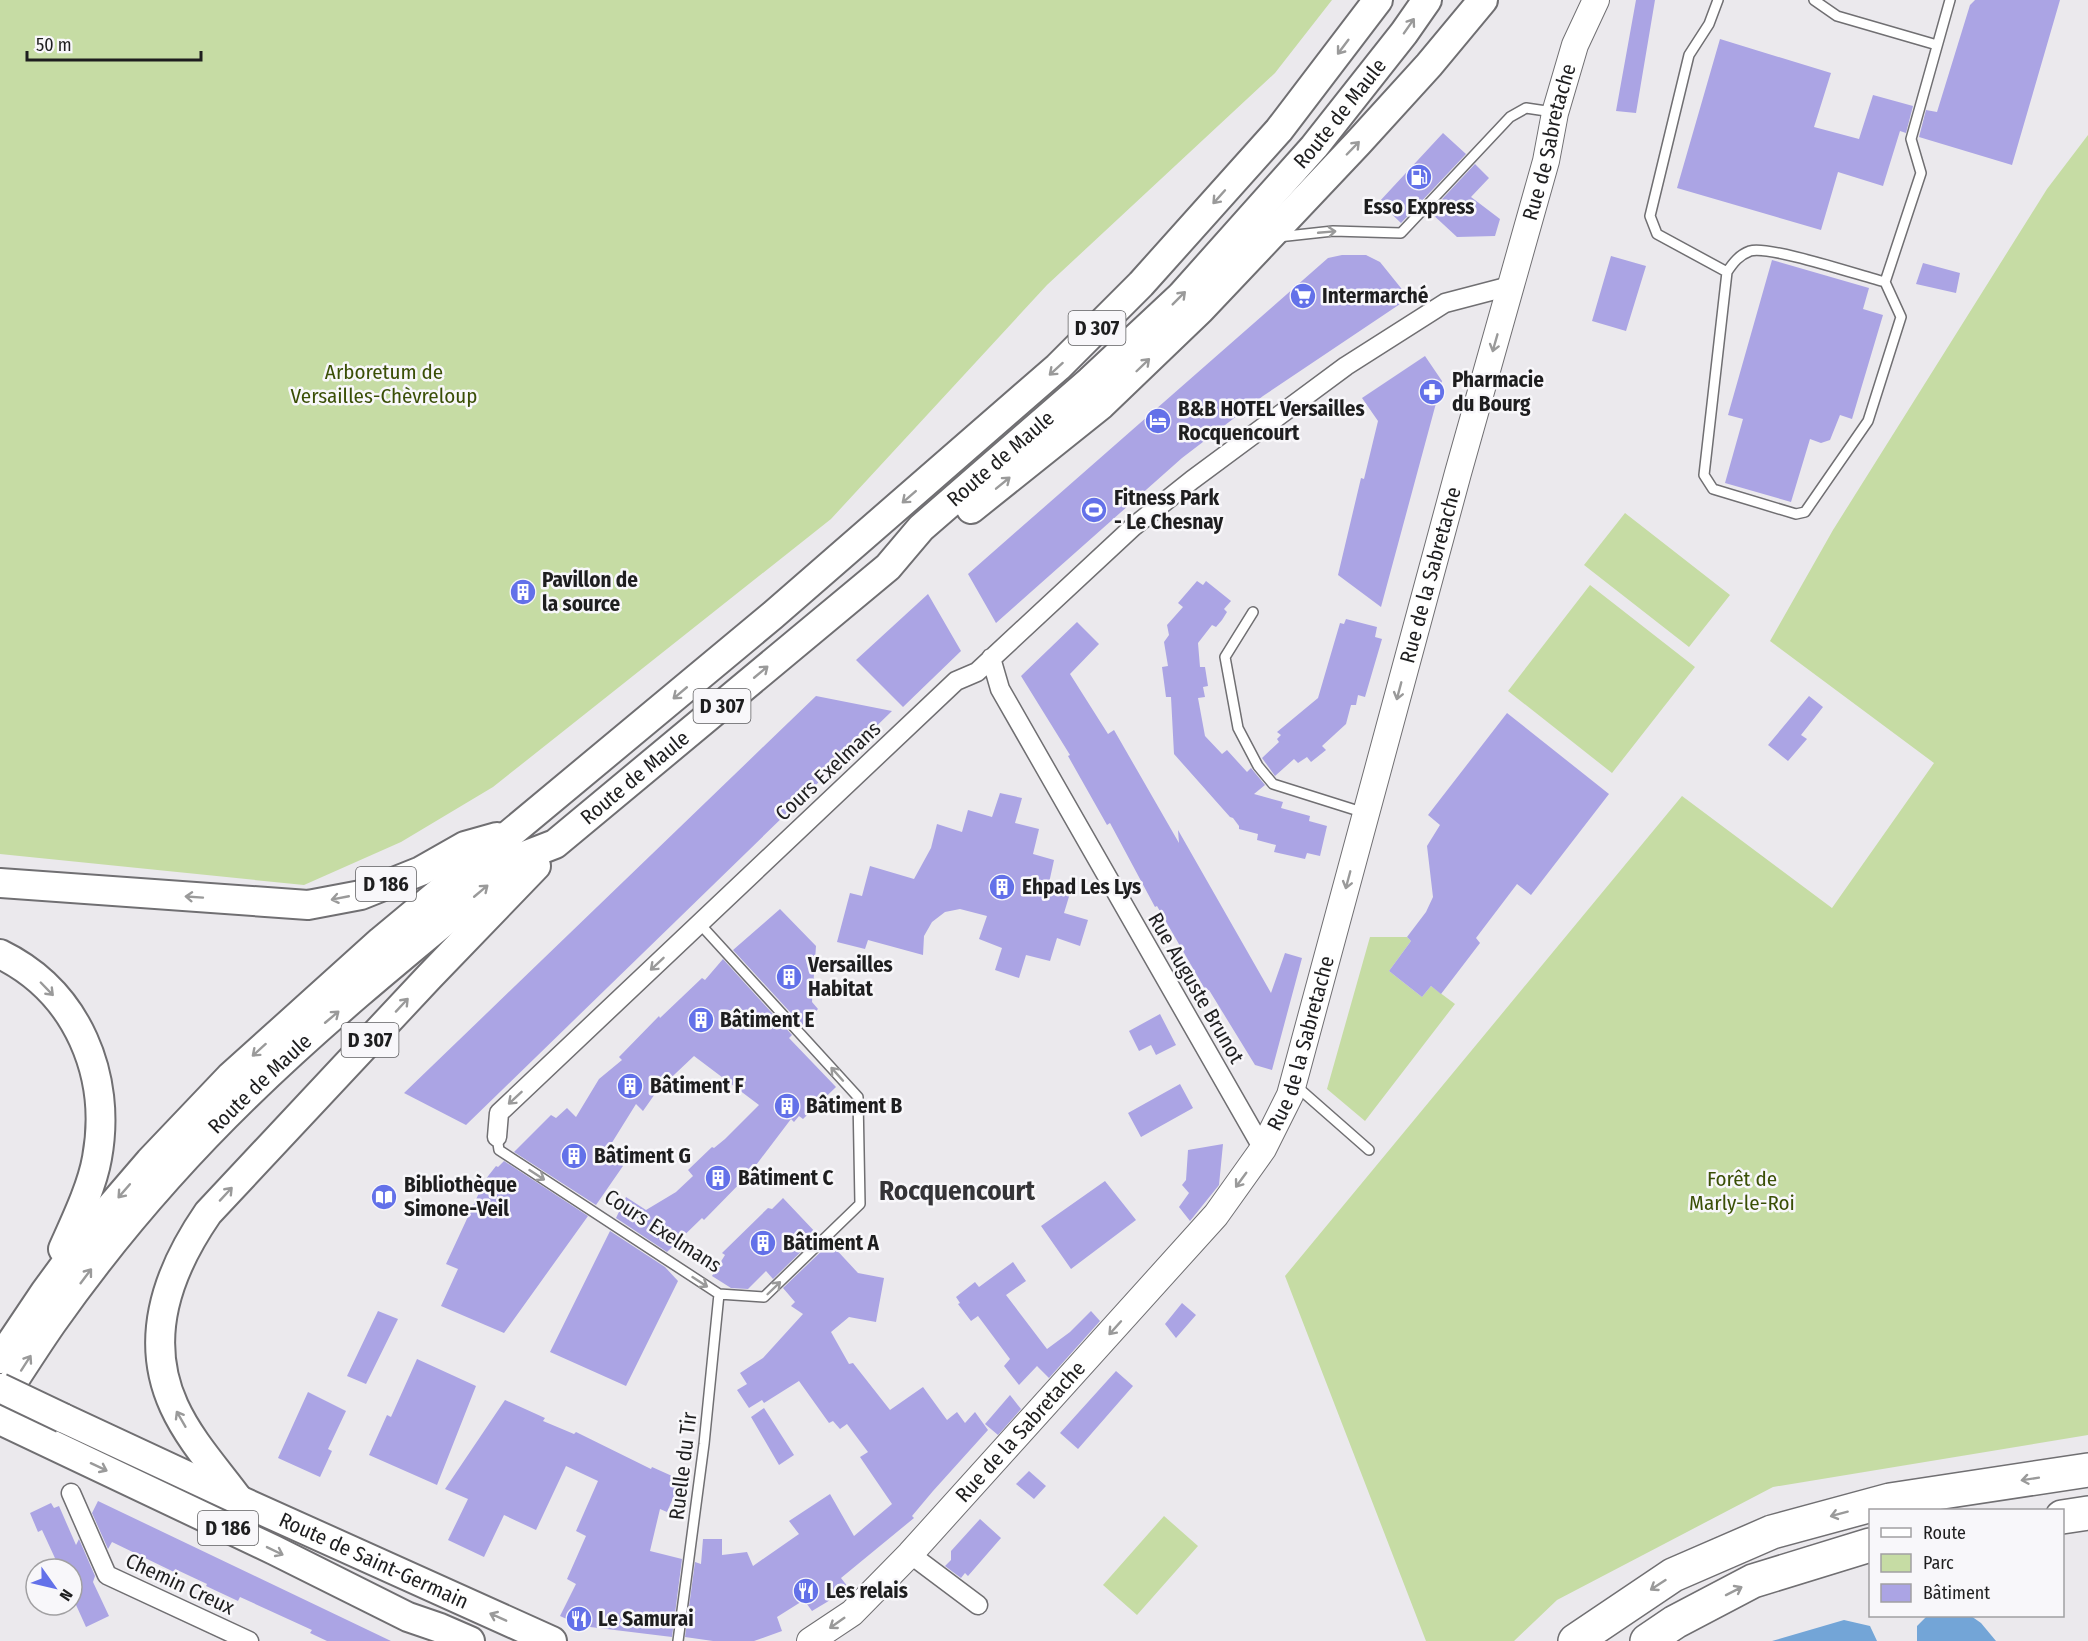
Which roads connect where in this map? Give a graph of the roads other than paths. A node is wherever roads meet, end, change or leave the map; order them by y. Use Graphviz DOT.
graph roads {
  1 [pos="1378,0"];
  2 [pos="1427,0"];
  3 [pos="1483,0"];
  4 [pos="1596,0"];
  5 [pos="1718,0"];
  6 [pos="1814,0"];
  7 [pos="1950,0"];
  8 [pos="1937,45"];
  9 [pos="1555,113"];
  10 [pos="1253,235"];
  11 [pos="1727,272"];
  12 [pos="1885,282"];
  13 [pos="1510,286"];
  14 [pos="1253,612"];
  15 [pos="991,658"];
  16 [pos="1365,813"];
  17 [pos="511,832"];
  18 [pos="555,844"];
  19 [pos="0,883"];
  20 [pos="699,923"];
  21 [pos="0,954"];
  22 [pos="1293,1083"];
  23 [pos="497,1137"];
  24 [pos="1263,1149"];
  25 [pos="1369,1150"];
  26 [pos="45,1292"];
  27 [pos="719,1294"];
  28 [pos="0,1359"];
  29 [pos="0,1388"];
  30 [pos="0,1402"];
  31 [pos="0,1420"];
  32 [pos="2088,1470"];
  33 [pos="71,1493"];
  34 [pos="239,1500"];
  35 [pos="2088,1513"];
  36 [pos="2064,1517"];
  37 [pos="1869,1545"];
  38 [pos="910,1554"];
  39 [pos="978,1605"];
  40 [pos="408,1617"];
  41 [pos="249,1641"];
  42 [pos="430,1641"];
  43 [pos="470,1641"];
  44 [pos="552,1641"];
  45 [pos="678,1641"];
  46 [pos="810,1641"];
  47 [pos="1575,1641"];
  48 [pos="1647,1641"];
  1 -- 17 [label="main road, Route de Maule / D 307, one-way"];
  10 -- 2 [label="main road, Route de Maule, one-way"];
  10 -- 3 [label="main road, one-way"];
  4 -- 9 [label="street, Rue de Sabretache"];
  5 -- 11 [label="lane"];
  6 -- 8 [label="lane"];
  7 -- 8 [label="lane"];
  8 -- 12 [label="lane"];
  10 -- 9 [label="lane, one-way"];
  9 -- 13 [label="street, Rue de Sabretache"];
  18 -- 10 [label="main road, Route de Maule / D 307, one-way"];
  11 -- 12 [label="lane"];
  11 -- 12 [label="lane"];
  13 -- 15 [label="street, Cours Exelmans"];
  13 -- 16 [label="street, Rue de la Sabretache, one-way"];
  14 -- 16 [label="lane"];
  15 -- 20 [label="street, Cours Exelmans"];
  15 -- 24 [label="street, Rue Auguste Brunot"];
  16 -- 22 [label="street, Rue de la Sabretache, one-way"];
  17 -- 19 [label="main road, D 186, one-way"];
  17 -- 26 [label="main road, Route de Maule / D 307, one-way"];
  30 -- 18 [label="main road, Route de Maule / D 307, one-way"];
  34 -- 18 [label="main road, D 307, one-way"];
  20 -- 23 [label="street, Cours Exelmans, one-way"];
  27 -- 20 [label="lane, Cours Exelmans, one-way"];
  21 -- 26 [label="main road, D 307, one-way"];
  22 -- 24 [label="street, Rue de la Sabretache"];
  22 -- 25 [label="lane"];
  23 -- 27 [label="lane, Cours Exelmans, one-way"];
  24 -- 38 [label="street, Rue de la Sabretache, one-way"];
  26 -- 28 [label="main road, Route de Maule / D 307"];
  27 -- 45 [label="lane, Ruelle du Tir"];
  29 -- 34 [label="main road, Route de Saint-Germain / D 186, bridge"];
  31 -- 40 [label="main road, Route de Saint-Germain / D 186, one-way"];
  32 -- 47 [label="highway, one-way"];
  33 -- 41 [label="street, Chemin Creux"];
  44 -- 34 [label="main road, Route de Saint-Germain / D 186, one-way"];
  35 -- 36 [label="highway"];
  48 -- 37 [label="highway, one-way"];
  38 -- 39 [label="street"];
  38 -- 46 [label="street, Rue de la Sabretache, one-way"];
  40 -- 42 [label="main road"];
  40 -- 43 [label="main road, Route de Saint-Germain / D 186"];
}
